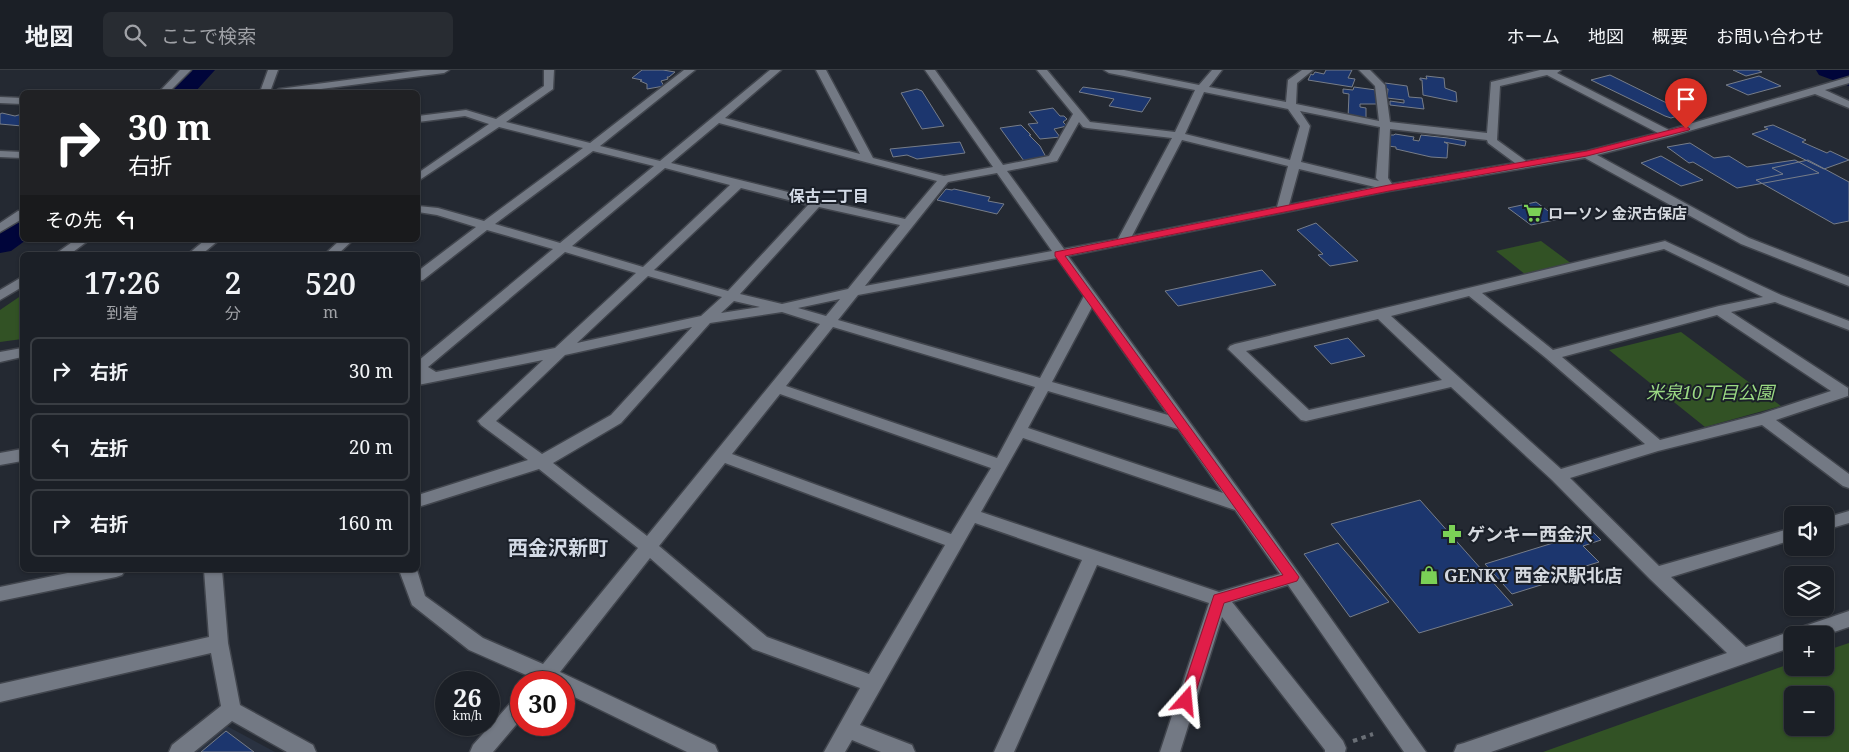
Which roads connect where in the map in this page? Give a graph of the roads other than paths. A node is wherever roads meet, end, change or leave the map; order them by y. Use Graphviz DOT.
graph roads {
  1 [pos="186,70"];
  2 [pos="273,70"];
  3 [pos="444,70"];
  4 [pos="549,70"];
  5 [pos="690,70"];
  6 [pos="776,70"];
  7 [pos="821,70"];
  8 [pos="930,70"];
  9 [pos="1042,70"];
  10 [pos="1109,70"];
  11 [pos="1217,70"];
  12 [pos="1308,70"];
  13 [pos="1364,70"];
  14 [pos="1550,71"];
  15 [pos="1849,80"];
  16 [pos="1203,88"];
  17 [pos="1818,89"];
  18 [pos="166,90"];
  19 [pos="266,90"];
  20 [pos="294,90"];
  21 [pos="0,100"];
  22 [pos="20,101"];
  23 [pos="1849,105"];
  24 [pos="1291,106"];
  25 [pos="1078,114"];
  26 [pos="420,118"];
  27 [pos="718,119"];
  28 [pos="497,123"];
  29 [pos="1386,125"];
  30 [pos="1668,134"];
  31 [pos="1179,136"];
  32 [pos="1492,136"];
  33 [pos="593,146"];
  34 [pos="0,154"];
  35 [pos="1587,154"];
  36 [pos="20,155"];
  37 [pos="869,160"];
  38 [pos="662,164"];
  39 [pos="1294,164"];
  40 [pos="1523,164"];
  41 [pos="0,166"];
  42 [pos="1000,170"];
  43 [pos="420,177"];
  44 [pos="944,179"];
  45 [pos="739,183"];
  46 [pos="1389,188"];
  47 [pos="816,203"];
  48 [pos="420,209"];
  49 [pos="1282,210"];
  50 [pos="20,215"];
  51 [pos="907,224"];
  52 [pos="484,225"];
  53 [pos="0,228"];
  54 [pos="80,242"];
  55 [pos="210,242"];
  56 [pos="346,242"];
  57 [pos="1123,242"];
  58 [pos="562,247"];
  59 [pos="65,252"];
  60 [pos="198,252"];
  61 [pos="334,252"];
  62 [pos="1058,254"];
  63 [pos="644,271"];
  64 [pos="420,275"];
  65 [pos="20,281"];
  66 [pos="1849,282"];
  67 [pos="853,292"];
  68 [pos="1472,292"];
  69 [pos="0,296"];
  70 [pos="731,296"];
  71 [pos="1090,298"];
  72 [pos="1776,298"];
  73 [pos="782,308"];
  74 [pos="1719,310"];
  75 [pos="1380,314"];
  76 [pos="706,319"];
  77 [pos="828,322"];
  78 [pos="1849,326"];
  79 [pos="562,351"];
  80 [pos="20,353"];
  81 [pos="1551,355"];
  82 [pos="0,356"];
  83 [pos="420,370"];
  84 [pos="420,373"];
  85 [pos="1449,378"];
  86 [pos="1045,384"];
  87 [pos="778,388"];
  88 [pos="1846,391"];
  89 [pos="1764,419"];
  90 [pos="1183,425"];
  91 [pos="1019,431"];
  92 [pos="1656,446"];
  93 [pos="20,455"];
  94 [pos="722,456"];
  95 [pos="0,459"];
  96 [pos="541,462"];
  97 [pos="1001,465"];
  98 [pos="1558,476"];
  99 [pos="1849,482"];
  100 [pos="420,500"];
  101 [pos="1242,506"];
  102 [pos="971,514"];
  103 [pos="1849,517"];
  104 [pos="1834,521"];
  105 [pos="1784,536"];
  106 [pos="955,542"];
  107 [pos="649,546"];
  108 [pos="1093,555"];
  109 [pos="106,572"];
  110 [pos="213,572"];
  111 [pos="409,572"];
  112 [pos="1656,574"];
  113 [pos="1292,577"];
  114 [pos="0,594"];
  115 [pos="1218,599"];
  116 [pos="1849,619"];
  117 [pos="1829,626"];
  118 [pos="1784,642"];
  119 [pos="219,643"];
  120 [pos="1742,656"];
  121 [pos="533,671"];
  122 [pos="561,671"];
  123 [pos="872,684"];
  124 [pos="575,691"];
  125 [pos="0,693"];
  126 [pos="230,710"];
  127 [pos="510,717"];
  128 [pos="847,729"];
  129 [pos="179,752"];
  130 [pos="306,752"];
  131 [pos="480,752"];
  132 [pos="708,752"];
  133 [pos="834,752"];
  134 [pos="905,752"];
  135 [pos="1004,752"];
  136 [pos="1170,752"];
  137 [pos="1335,752"];
  138 [pos="1416,752"];
  139 [pos="1464,752"];
  1 -- 18 [label="street"];
  2 -- 19 [label="street"];
  3 -- 20 [label="street"];
  4 -- 28 [label="street"];
  5 -- 33 [label="street"];
  6 -- 27 [label="street"];
  7 -- 37 [label="street"];
  8 -- 42 [label="street"];
  9 -- 25 [label="street"];
  10 -- 16 [label="street"];
  11 -- 16 [label="street"];
  12 -- 24 [label="street"];
  13 -- 29 [label="street"];
  14 -- 30 [label="street"];
  14 -- 32 [label="street"];
  15 -- 17 [label="street"];
  16 -- 24 [label="street"];
  16 -- 31 [label="street"];
  17 -- 23 [label="street"];
  17 -- 30 [label="street"];
  21 -- 22 [label="street"];
  24 -- 29 [label="street"];
  24 -- 39 [label="street"];
  25 -- 31 [label="street"];
  25 -- 42 [label="street"];
  26 -- 28 [label="street"];
  27 -- 37 [label="street"];
  27 -- 38 [label="street"];
  28 -- 33 [label="street"];
  28 -- 43 [label="street"];
  29 -- 32 [label="street"];
  29 -- 46 [label="street"];
  30 -- 35 [label="street"];
  31 -- 39 [label="street"];
  31 -- 57 [label="street"];
  32 -- 40 [label="street"];
  33 -- 38 [label="street"];
  33 -- 52 [label="street"];
  34 -- 36 [label="street"];
  35 -- 40 [label="street"];
  35 -- 66 [label="street"];
  36 -- 41 [label="street"];
  37 -- 44 [label="street"];
  38 -- 45 [label="street"];
  38 -- 58 [label="street"];
  39 -- 46 [label="street"];
  39 -- 49 [label="street"];
  40 -- 46 [label="street"];
  42 -- 44 [label="street"];
  42 -- 62 [label="street"];
  44 -- 51 [label="street"];
  45 -- 47 [label="street"];
  45 -- 63 [label="street"];
  46 -- 49 [label="street"];
  47 -- 51 [label="street"];
  47 -- 70 [label="street"];
  48 -- 52 [label="street"];
  49 -- 57 [label="street"];
  50 -- 53 [label="street"];
  51 -- 67 [label="street"];
  52 -- 58 [label="street"];
  52 -- 64 [label="street"];
  54 -- 59 [label="street"];
  55 -- 60 [label="street"];
  56 -- 61 [label="street"];
  57 -- 62 [label="street"];
  58 -- 63 [label="street"];
  58 -- 83 [label="street"];
  62 -- 67 [label="street"];
  62 -- 71 [label="street"];
  63 -- 70 [label="street"];
  63 -- 79 [label="street"];
  65 -- 69 [label="street"];
  67 -- 73 [label="street"];
  67 -- 77 [label="street"];
  68 -- 72 [label="street"];
  68 -- 75 [label="street"];
  68 -- 81 [label="street"];
  70 -- 73 [label="street"];
  70 -- 76 [label="street"];
  71 -- 86 [label="street"];
  71 -- 90 [label="street"];
  72 -- 74 [label="street"];
  72 -- 78 [label="street"];
  73 -- 76 [label="street"];
  73 -- 77 [label="street"];
  74 -- 81 [label="street"];
  74 -- 88 [label="street"];
  75 -- 85 [label="street"];
  75 -- 85 [label="street"];
  76 -- 79 [label="street"];
  76 -- 96 [label="street"];
  77 -- 86 [label="street"];
  77 -- 87 [label="street"];
  79 -- 84 [label="street"];
  79 -- 96 [label="street"];
  80 -- 82 [label="street"];
  81 -- 92 [label="street"];
  85 -- 98 [label="street"];
  86 -- 90 [label="street"];
  86 -- 91 [label="street"];
  87 -- 94 [label="street"];
  87 -- 97 [label="street"];
  88 -- 89 [label="street"];
  89 -- 92 [label="street"];
  89 -- 99 [label="street"];
  90 -- 101 [label="street"];
  91 -- 97 [label="street"];
  91 -- 101 [label="street"];
  92 -- 98 [label="street"];
  93 -- 95 [label="street"];
  94 -- 106 [label="street"];
  94 -- 107 [label="street"];
  96 -- 100 [label="street"];
  96 -- 107 [label="street"];
  97 -- 102 [label="street"];
  98 -- 112 [label="street"];
  101 -- 113 [label="street"];
  102 -- 106 [label="street"];
  102 -- 108 [label="street"];
  103 -- 104 [label="street"];
  105 -- 112 [label="street"];
  106 -- 123 [label="street"];
  107 -- 122 [label="street"];
  107 -- 123 [label="street"];
  108 -- 115 [label="street"];
  108 -- 135 [label="street"];
  109 -- 114 [label="street"];
  110 -- 119 [label="street"];
  111 -- 121 [label="street"];
  112 -- 120 [label="street"];
  113 -- 115 [label="street"];
  113 -- 138 [label="street"];
  115 -- 136 [label="street"];
  115 -- 137 [label="street"];
  116 -- 117 [label="street"];
  118 -- 120 [label="street"];
  119 -- 125 [label="street"];
  119 -- 126 [label="street"];
  120 -- 139 [label="street"];
  123 -- 128 [label="street"];
  124 -- 132 [label="street"];
  126 -- 129 [label="street"];
  126 -- 130 [label="street"];
  127 -- 131 [label="street"];
  128 -- 133 [label="street"];
  128 -- 134 [label="street"];
}
